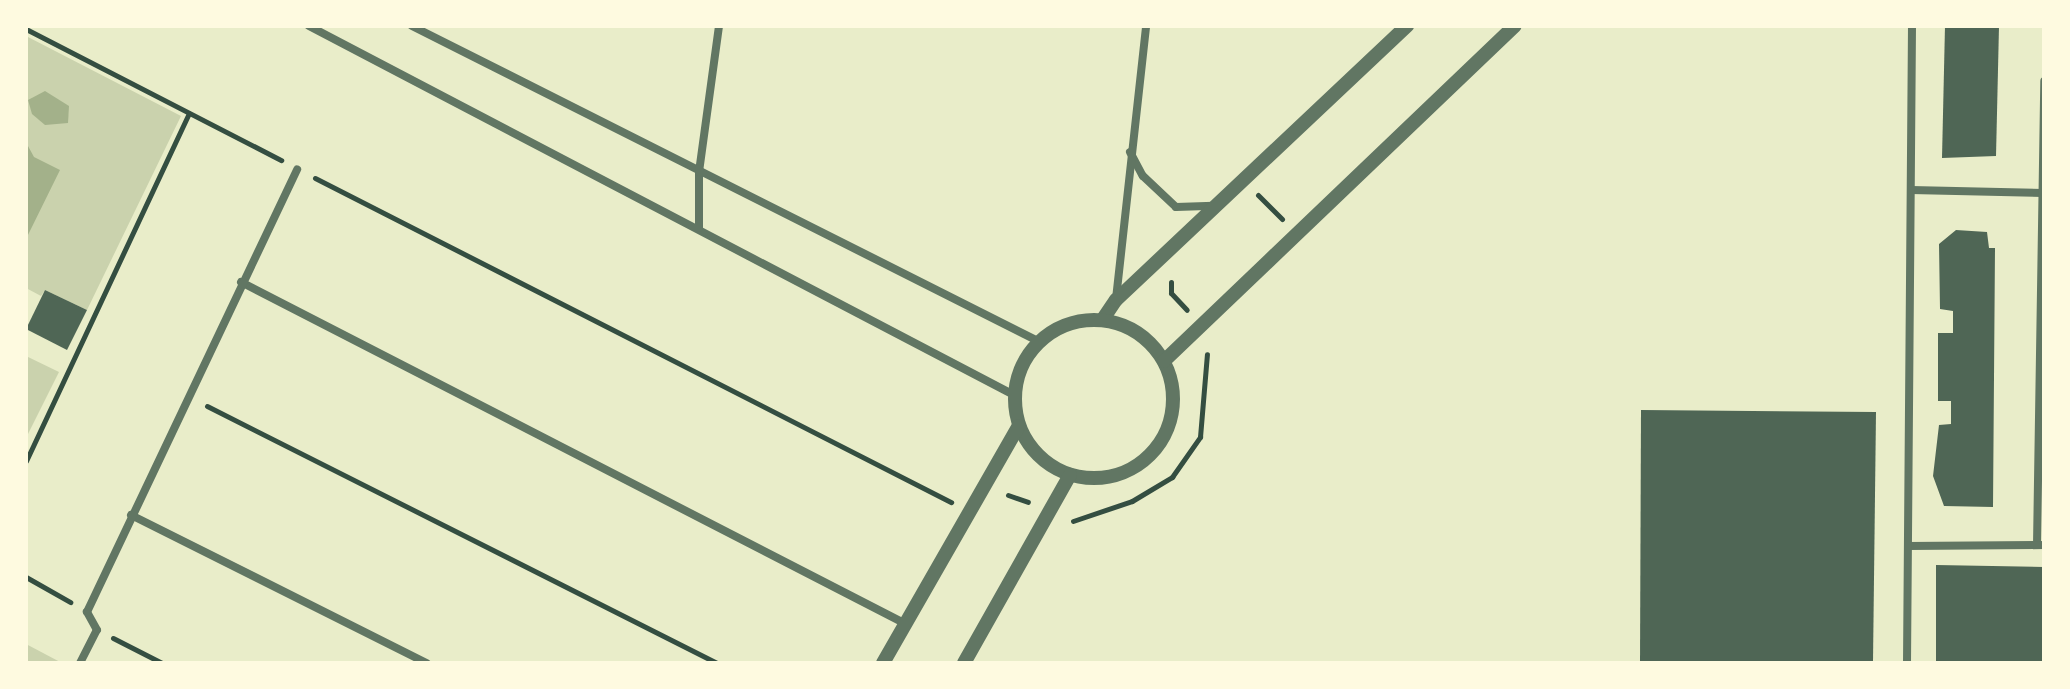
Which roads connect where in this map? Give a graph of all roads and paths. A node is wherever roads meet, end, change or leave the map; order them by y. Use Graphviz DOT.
graph roads {
  1 [pos="309,26"];
  2 [pos="412,26"];
  3 [pos="719,26"];
  4 [pos="1146,26"];
  5 [pos="1407,26"];
  6 [pos="1515,26"];
  7 [pos="1912,26"];
  8 [pos="26,29"];
  9 [pos="2044,81"];
  10 [pos="189,113"];
  11 [pos="1130,152"];
  12 [pos="297,169"];
  13 [pos="699,172"];
  14 [pos="1244,181"];
  15 [pos="1911,190"];
  16 [pos="2042,193"];
  17 [pos="1219,205"];
  18 [pos="699,228"];
  19 [pos="1297,234"];
  20 [pos="241,282"];
  21 [pos="1116,300"];
  22 [pos="1103,319"];
  23 [pos="1038,341"];
  24 [pos="1164,361"];
  25 [pos="1014,395"];
  26 [pos="187,396"];
  27 [pos="1019,426"];
  28 [pos="26,461"];
  29 [pos="1070,475"];
  30 [pos="970,512"];
  31 [pos="131,515"];
  32 [pos="2040,545"];
  33 [pos="1908,546"];
  34 [pos="26,577"];
  35 [pos="87,612"];
  36 [pos="902,622"];
  37 [pos="97,630"];
  38 [pos="80,663"];
  39 [pos="162,663"];
  40 [pos="427,663"];
  41 [pos="717,663"];
  42 [pos="883,663"];
  43 [pos="964,663"];
  44 [pos="1907,663"];
  1 -- 18 [label="street"];
  2 -- 13 [label="street"];
  3 -- 13 [label="street"];
  4 -- 11 [label="street"];
  5 -- 14 [label="street"];
  6 -- 19 [label="street"];
  7 -- 15 [label="street"];
  8 -- 10 [label="path"];
  9 -- 16 [label="street"];
  10 -- 12 [label="path"];
  10 -- 28 [label="path"];
  11 -- 17 [label="street"];
  11 -- 21 [label="street"];
  12 -- 20 [label="street"];
  12 -- 30 [label="path"];
  13 -- 18 [label="street"];
  13 -- 23 [label="street"];
  14 -- 17 [label="street"];
  14 -- 19 [label="path"];
  15 -- 16 [label="street"];
  15 -- 33 [label="street"];
  16 -- 32 [label="street"];
  17 -- 21 [label="street"];
  18 -- 25 [label="street"];
  19 -- 24 [label="street"];
  20 -- 26 [label="street"];
  20 -- 36 [label="street"];
  21 -- 22 [label="street"];
  22 -- 23 [label="street"];
  22 -- 24 [label="street"];
  23 -- 25 [label="street"];
  24 -- 29 [label="street"];
  25 -- 27 [label="street"];
  26 -- 31 [label="street"];
  26 -- 41 [label="path"];
  27 -- 29 [label="street"];
  27 -- 30 [label="street"];
  29 -- 43 [label="street"];
  30 -- 36 [label="street"];
  31 -- 35 [label="street"];
  31 -- 40 [label="street"];
  32 -- 33 [label="street"];
  33 -- 44 [label="street"];
  34 -- 35 [label="path"];
  35 -- 37 [label="street"];
  36 -- 42 [label="street"];
  37 -- 38 [label="street"];
  37 -- 39 [label="path"];
}
